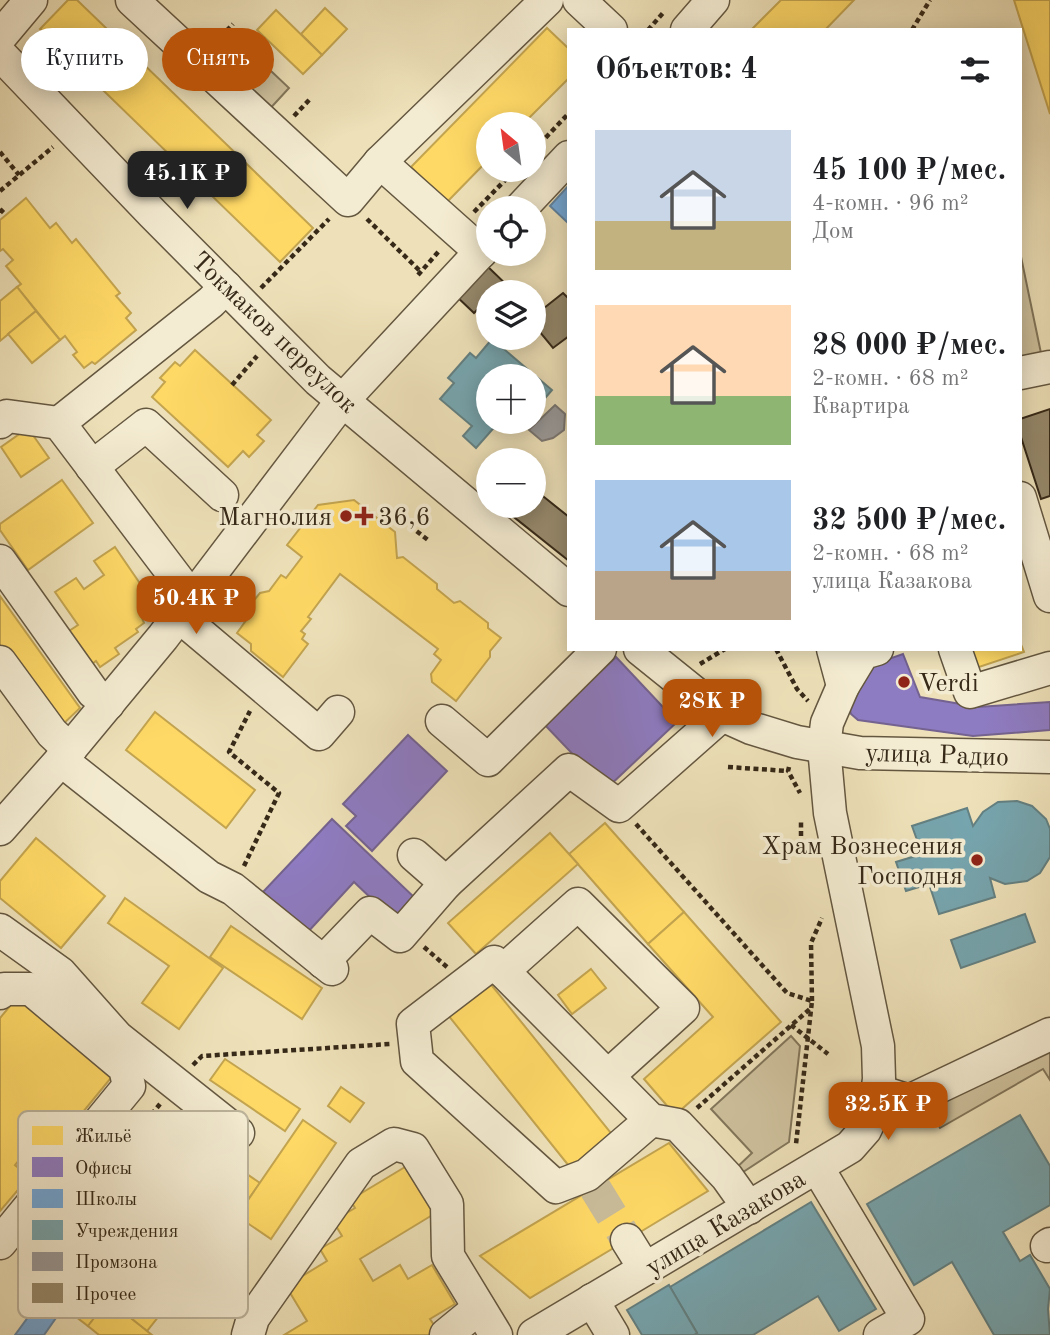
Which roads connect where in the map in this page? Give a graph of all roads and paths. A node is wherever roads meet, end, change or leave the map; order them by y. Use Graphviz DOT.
graph roads {
  1 [pos="31,0"];
  2 [pos="132,0"];
  3 [pos="547,0"];
  4 [pos="579,0"];
  5 [pos="713,0"];
  6 [pos="930,0"];
  7 [pos="609,28"];
  8 [pos="689,28"];
  9 [pos="913,28"];
  10 [pos="0,37"];
  11 [pos="0,54"];
  12 [pos="567,115"];
  13 [pos="546,137"];
  14 [pos="59,142"];
  15 [pos="0,152"];
  16 [pos="567,160"];
  17 [pos="380,162"];
  18 [pos="19,175"];
  19 [pos="0,191"];
  20 [pos="533,196"];
  21 [pos="348,200"];
  22 [pos="0,209"];
  23 [pos="6,215"];
  24 [pos="476,241"];
  25 [pos="476,257"];
  26 [pos="421,272"];
  27 [pos="241,290"];
  28 [pos="261,352"];
  29 [pos="1050,367"];
  30 [pos="1022,373"];
  31 [pos="232,385"];
  32 [pos="342,401"];
  33 [pos="2,415"];
  34 [pos="59,423"];
  35 [pos="92,467"];
  36 [pos="222,495"];
  37 [pos="1022,507"];
  38 [pos="410,526"];
  39 [pos="429,540"];
  40 [pos="0,561"];
  41 [pos="567,588"];
  42 [pos="1050,596"];
  43 [pos="187,605"];
  44 [pos="598,651"];
  45 [pos="642,651"];
  46 [pos="722,651"];
  47 [pos="777,651"];
  48 [pos="834,651"];
  49 [pos="870,651"];
  50 [pos="956,651"];
  51 [pos="0,662"];
  52 [pos="697,666"];
  53 [pos="1050,667"];
  54 [pos="263,685"];
  55 [pos="843,686"];
  56 [pos="108,704"];
  57 [pos="338,712"];
  58 [pos="722,715"];
  59 [pos="442,721"];
  60 [pos="825,735"];
  61 [pos="66,755"];
  62 [pos="1050,757"];
  63 [pos="728,767"];
  64 [pos="802,796"];
  65 [pos="619,806"];
  66 [pos="801,807"];
  67 [pos="0,829"];
  68 [pos="800,853"];
  69 [pos="414,855"];
  70 [pos="446,883"];
  71 [pos="233,889"];
  72 [pos="822,918"];
  73 [pos="0,930"];
  74 [pos="405,930"];
  75 [pos="503,971"];
  76 [pos="466,984"];
  77 [pos="0,993"];
  78 [pos="812,1004"];
  79 [pos="791,1025"];
  80 [pos="1050,1034"];
  81 [pos="808,1039"];
  82 [pos="414,1043"];
  83 [pos="828,1054"];
  84 [pos="608,1076"];
  85 [pos="176,1084"];
  86 [pos="878,1091"];
  87 [pos="108,1111"];
  88 [pos="154,1111"];
  89 [pos="210,1111"];
  90 [pos="664,1122"];
  91 [pos="796,1144"];
  92 [pos="817,1167"];
  93 [pos="749,1208"];
  94 [pos="18,1221"];
  95 [pos="627,1240"];
  96 [pos="0,1243"];
  97 [pos="645,1269"];
  98 [pos="592,1300"];
  99 [pos="479,1308"];
  100 [pos="238,1330"];
  101 [pos="446,1335"];
  102 [pos="496,1335"];
  103 [pos="534,1335"];
  104 [pos="613,1335"];
  105 [pos="880,1335"];
  1 -- 10 [label="street"];
  2 -- 21 [label="street"];
  3 -- 17 [label="street"];
  4 -- 7 [label="street"];
  5 -- 8 [label="street"];
  6 -- 9 [label="path"];
  11 -- 27 [label="street, Токмаков переулок"];
  12 -- 13 [label="path"];
  14 -- 18 [label="path"];
  15 -- 18 [label="path"];
  16 -- 20 [label="street"];
  17 -- 21 [label="street"];
  17 -- 24 [label="street"];
  18 -- 19 [label="path"];
  21 -- 26 [label="path"];
  21 -- 27 [label="path"];
  22 -- 23 [label="path"];
  25 -- 32 [label="street"];
  27 -- 32 [label="street, Токмаков переулок"];
  27 -- 34 [label="street"];
  28 -- 31 [label="path"];
  29 -- 30 [label="street"];
  32 -- 41 [label="street, Токмаков переулок"];
  32 -- 43 [label="street"];
  33 -- 34 [label="street"];
  34 -- 35 [label="street"];
  35 -- 36 [label="street"];
  35 -- 43 [label="street"];
  37 -- 42 [label="street"];
  38 -- 39 [label="path"];
  40 -- 56 [label="street"];
  43 -- 54 [label="street"];
  43 -- 56 [label="street"];
  44 -- 59 [label="street"];
  45 -- 58 [label="street"];
  46 -- 52 [label="path"];
  47 -- 60 [label="path"];
  48 -- 55 [label="street"];
  49 -- 55 [label="street"];
  50 -- 53 [label="street"];
  51 -- 61 [label="street"];
  54 -- 57 [label="street"];
  54 -- 71 [label="path"];
  55 -- 60 [label="street"];
  56 -- 61 [label="street"];
  58 -- 60 [label="street"];
  58 -- 65 [label="street"];
  60 -- 62 [label="street, улица Радио"];
  60 -- 86 [label="street, улица Казакова"];
  61 -- 67 [label="street"];
  61 -- 71 [label="street"];
  63 -- 64 [label="path"];
  65 -- 70 [label="street"];
  65 -- 78 [label="path"];
  66 -- 68 [label="path"];
  69 -- 70 [label="street"];
  70 -- 74 [label="street"];
  71 -- 74 [label="street"];
  72 -- 78 [label="path"];
  73 -- 85 [label="street"];
  74 -- 76 [label="path"];
  75 -- 76 [label="street"];
  75 -- 84 [label="street"];
  75 -- 84 [label="street"];
  76 -- 82 [label="street"];
  77 -- 87 [label="street"];
  78 -- 79 [label="path"];
  78 -- 81 [label="path"];
  79 -- 81 [label="path"];
  79 -- 90 [label="path"];
  80 -- 86 [label="street"];
  81 -- 83 [label="path"];
  81 -- 91 [label="path"];
  82 -- 85 [label="path"];
  82 -- 90 [label="street"];
  84 -- 90 [label="street"];
  85 -- 88 [label="path"];
  85 -- 89 [label="street"];
  86 -- 92 [label="street, улица Казакова"];
  90 -- 93 [label="street"];
  92 -- 93 [label="street, улица Казакова"];
  92 -- 105 [label="street"];
  93 -- 97 [label="street, улица Казакова"];
  94 -- 96 [label="street"];
  95 -- 97 [label="street"];
  97 -- 98 [label="street, улица Казакова"];
  98 -- 103 [label="street, улица Казакова"];
  98 -- 104 [label="street"];
  99 -- 100 [label="street"];
  99 -- 101 [label="street"];
  99 -- 102 [label="street"];
}
